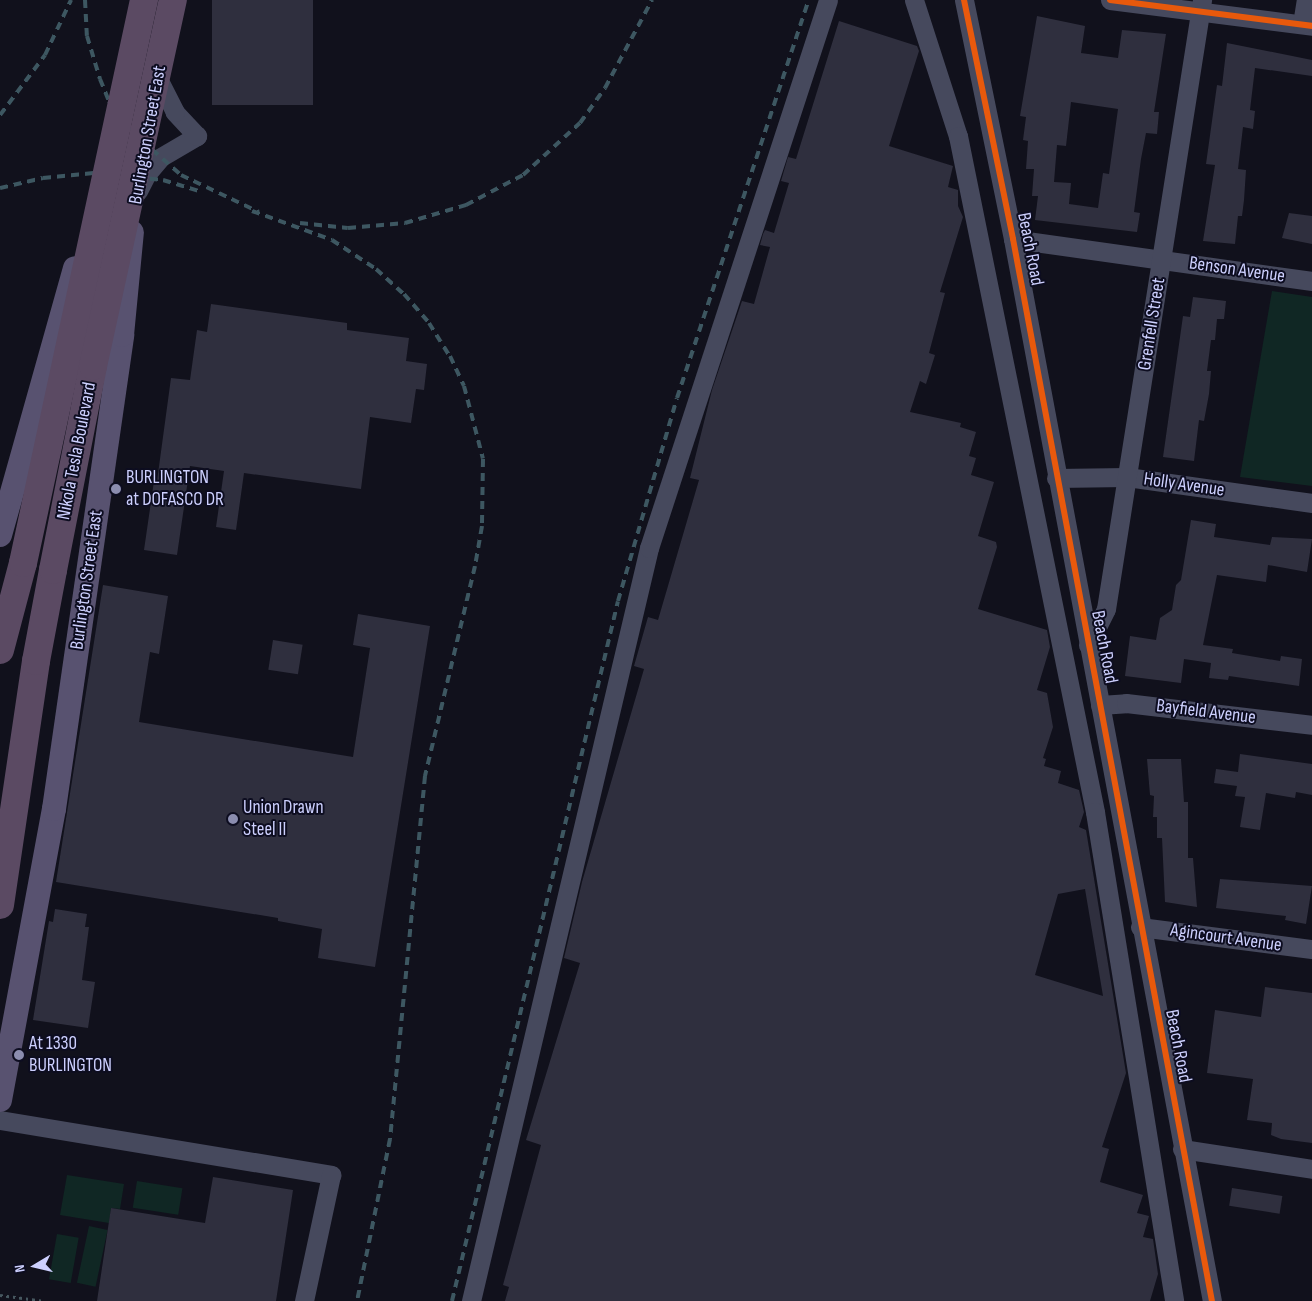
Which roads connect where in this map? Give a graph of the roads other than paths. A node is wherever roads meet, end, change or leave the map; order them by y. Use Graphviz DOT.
graph roads {
  1 [pos="144,0"];
  2 [pos="174,0"];
  3 [pos="828,0"];
  4 [pos="914,0"];
  5 [pos="964,0"];
  6 [pos="1110,0"];
  7 [pos="1306,0"];
  8 [pos="1201,5"];
  9 [pos="1307,25"];
  10 [pos="158,79"];
  11 [pos="136,195"];
  12 [pos="1013,239"];
  13 [pos="1163,259"];
  14 [pos="1312,281"];
  15 [pos="29,423"];
  16 [pos="108,437"];
  17 [pos="1127,476"];
  18 [pos="1056,478"];
  19 [pos="1312,503"];
  20 [pos="0,535"];
  21 [pos="1088,645"];
  22 [pos="0,650"];
  23 [pos="1100,705"];
  24 [pos="1312,725"];
  25 [pos="0,905"];
  26 [pos="1140,927"];
  27 [pos="1312,949"];
  28 [pos="0,1100"];
  29 [pos="0,1120"];
  30 [pos="1182,1149"];
  31 [pos="1312,1169"];
  32 [pos="304,1301"];
  33 [pos="471,1301"];
  34 [pos="1174,1301"];
  35 [pos="1212,1301"];
  1 -- 15 [label="main road, Burlington Street East"];
  1 -- 22 [label="highway, Nikola Tesla Boulevard, bridge"];
  2 -- 10 [label="main road, Burlington Street East"];
  2 -- 25 [label="highway, Nikola Tesla Boulevard, bridge"];
  3 -- 33 [label="street"];
  4 -- 34 [label="street"];
  5 -- 12 [label="street, Beach Road"];
  6 -- 8 [label="street"];
  7 -- 9 [label="street"];
  8 -- 9 [label="street"];
  8 -- 13 [label="street, Grenfell Street"];
  10 -- 11 [label="main road, Burlington Street East"];
  10 -- 11 [label="street"];
  11 -- 16 [label="main road, Burlington Street East"];
  12 -- 13 [label="street, Benson Avenue"];
  12 -- 18 [label="street, Beach Road"];
  13 -- 14 [label="street, Benson Avenue"];
  13 -- 17 [label="street, Grenfell Street"];
  15 -- 16 [label="street"];
  15 -- 20 [label="main road, Burlington Street East"];
  16 -- 28 [label="main road, Burlington Street East"];
  17 -- 18 [label="street, Holly Avenue"];
  17 -- 19 [label="street, Holly Avenue"];
  17 -- 21 [label="street, Grenfell Street"];
  18 -- 21 [label="street, Beach Road"];
  21 -- 23 [label="street, Beach Road"];
  23 -- 24 [label="street, Bayfield Avenue"];
  23 -- 26 [label="street, Beach Road"];
  26 -- 27 [label="street, Agincourt Avenue"];
  26 -- 30 [label="street, Beach Road"];
  29 -- 32 [label="street"];
  30 -- 31 [label="street"];
  30 -- 35 [label="street, Beach Road"];
}
